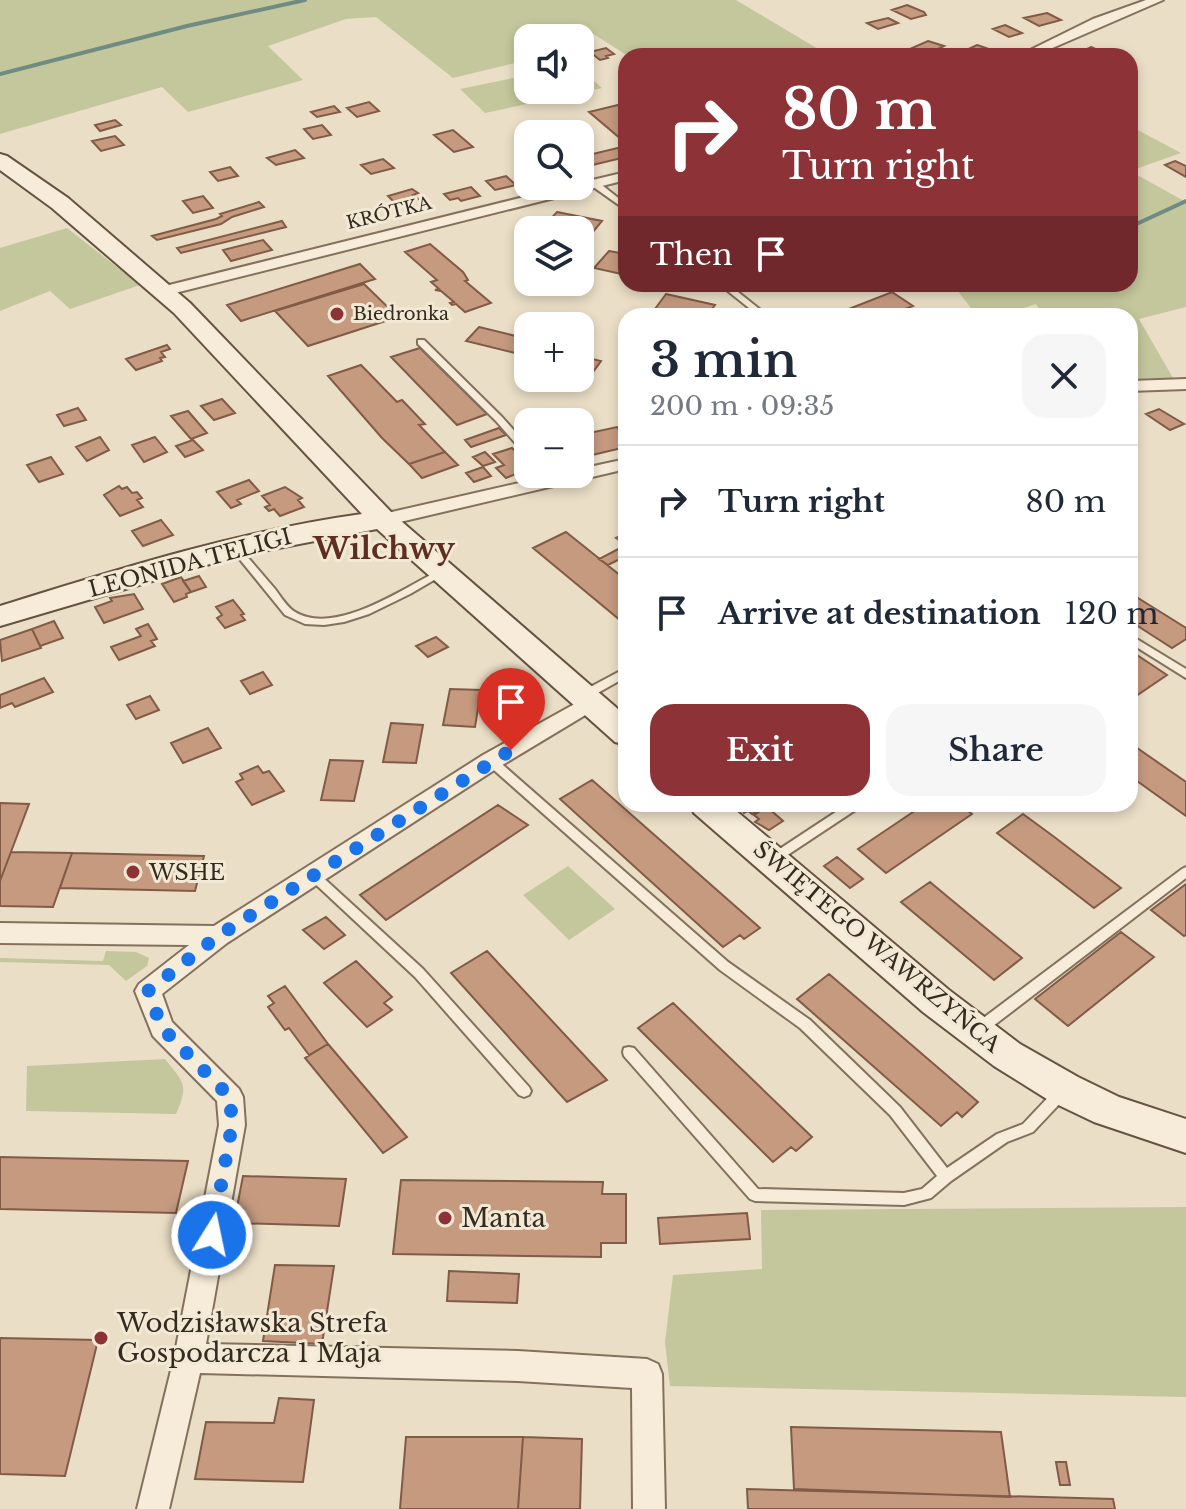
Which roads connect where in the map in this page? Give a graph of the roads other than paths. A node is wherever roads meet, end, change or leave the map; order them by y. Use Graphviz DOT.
graph roads {
  1 [pos="1157,0"];
  2 [pos="1041,48"];
  3 [pos="0,160"];
  4 [pos="618,178"];
  5 [pos="595,184"];
  6 [pos="618,202"];
  7 [pos="163,291"];
  8 [pos="733,292"];
  9 [pos="754,308"];
  10 [pos="421,342"];
  11 [pos="1186,384"];
  12 [pos="1138,386"];
  13 [pos="514,435"];
  14 [pos="618,465"];
  15 [pos="594,470"];
  16 [pos="514,487"];
  17 [pos="383,520"];
  18 [pos="236,549"];
  19 [pos="441,573"];
  20 [pos="0,616"];
  21 [pos="1138,643"];
  22 [pos="1186,674"];
  23 [pos="618,678"];
  24 [pos="586,700"];
  25 [pos="618,727"];
  26 [pos="491,761"];
  27 [pos="715,812"];
  28 [pos="844,812"];
  29 [pos="771,860"];
  30 [pos="1186,872"];
  31 [pos="314,876"];
  32 [pos="0,933"];
  33 [pos="218,936"];
  34 [pos="976,1032"];
  35 [pos="629,1052"];
  36 [pos="1064,1089"];
  37 [pos="524,1091"];
  38 [pos="1186,1136"];
  39 [pos="946,1177"];
  40 [pos="189,1358"];
  41 [pos="153,1509"];
  42 [pos="649,1509"];
  1 -- 2 [label="street"];
  3 -- 7 [label="street"];
  4 -- 5 [label="street, KRÓTKA"];
  5 -- 6 [label="lane"];
  5 -- 7 [label="street, KRÓTKA"];
  7 -- 17 [label="street"];
  8 -- 9 [label="lane"];
  10 -- 13 [label="lane"];
  11 -- 12 [label="street"];
  14 -- 15 [label="street"];
  16 -- 17 [label="street"];
  17 -- 18 [label="street, LEONIDA TELIGI"];
  17 -- 19 [label="street"];
  18 -- 19 [label="lane"];
  18 -- 20 [label="street, LEONIDA TELIGI"];
  19 -- 24 [label="street"];
  21 -- 22 [label="lane"];
  23 -- 24 [label="lane"];
  24 -- 25 [label="street"];
  24 -- 26 [label="street"];
  26 -- 31 [label="street"];
  26 -- 39 [label="lane"];
  27 -- 29 [label="street, ŚWIĘTEGO WAWRZYŃCA"];
  28 -- 29 [label="lane"];
  29 -- 34 [label="street, ŚWIĘTEGO WAWRZYŃCA"];
  30 -- 34 [label="lane"];
  31 -- 33 [label="street"];
  31 -- 37 [label="lane"];
  32 -- 33 [label="street"];
  33 -- 40 [label="street"];
  34 -- 36 [label="street, ŚWIĘTEGO WAWRZYŃCA"];
  35 -- 39 [label="lane"];
  36 -- 38 [label="street, ŚWIĘTEGO WAWRZYŃCA"];
  36 -- 39 [label="lane"];
  40 -- 41 [label="street"];
  40 -- 42 [label="street"];
}
